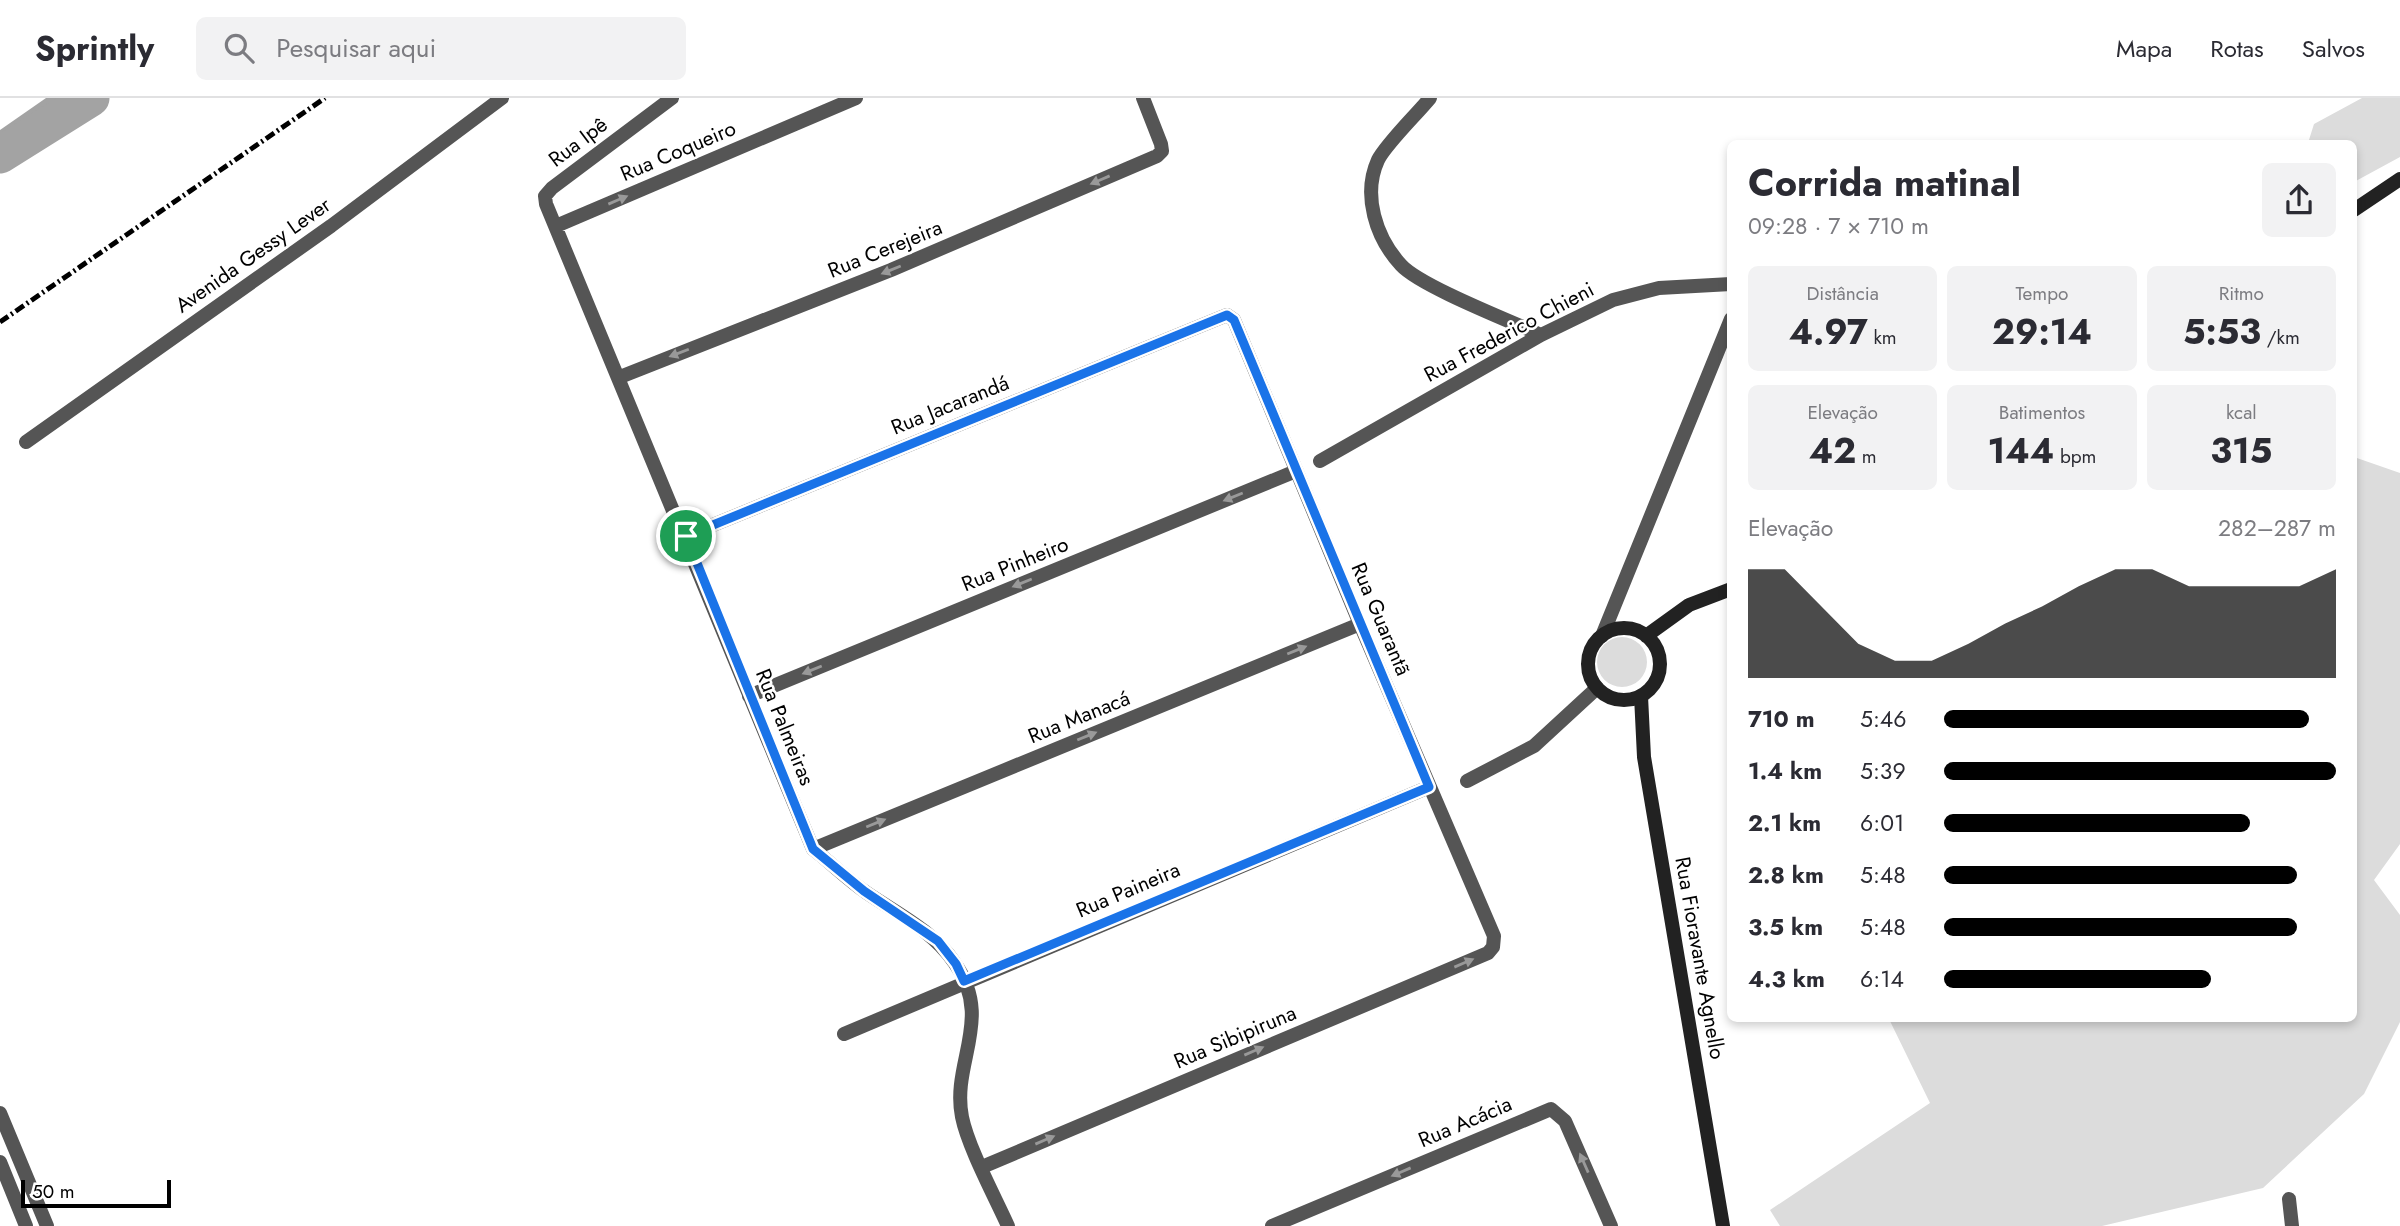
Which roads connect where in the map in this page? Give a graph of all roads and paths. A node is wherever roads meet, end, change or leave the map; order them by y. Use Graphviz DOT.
graph roads {
  1 [pos="502,98"];
  2 [pos="671,98"];
  3 [pos="856,98"];
  4 [pos="1143,98"];
  5 [pos="1430,98"];
  6 [pos="2400,179"];
  7 [pos="545,196"];
  8 [pos="2357,208"];
  9 [pos="556,226"];
  10 [pos="1727,284"];
  11 [pos="1231,316"];
  12 [pos="1727,329"];
  13 [pos="1541,335"];
  14 [pos="620,377"];
  15 [pos="26,442"];
  16 [pos="1320,461"];
  17 [pos="1296,471"];
  18 [pos="686,536"];
  19 [pos="1727,591"];
  20 [pos="1360,624"];
  21 [pos="1602,636"];
  22 [pos="1646,636"];
  23 [pos="1597,688"];
  24 [pos="749,695"];
  25 [pos="1641,696"];
  26 [pos="1467,781"];
  27 [pos="1429,787"];
  28 [pos="813,849"];
  29 [pos="1494,936"];
  30 [pos="964,981"];
  31 [pos="844,1034"];
  32 [pos="0,1113"];
  33 [pos="0,1162"];
  34 [pos="982,1167"];
  35 [pos="2289,1199"];
  36 [pos="26,1226"];
  37 [pos="47,1226"];
  38 [pos="1008,1226"];
  39 [pos="1272,1226"];
  40 [pos="1611,1226"];
  41 [pos="1723,1226"];
  42 [pos="2292,1226"];
  1 -- 15 [label="street, Avenida Gessy Lever"];
  2 -- 7 [label="street, Rua Ipê"];
  9 -- 3 [label="street, Rua Coqueiro, one-way"];
  4 -- 14 [label="street, Rua Cerejeira, one-way"];
  5 -- 13 [label="street"];
  6 -- 8 [label="main road"];
  7 -- 9 [label="street, Rua Palmeiras"];
  9 -- 14 [label="street, Rua Palmeiras"];
  10 -- 13 [label="street, Rua Frederico Chieni"];
  11 -- 17 [label="street, Rua Guarantã"];
  11 -- 18 [label="street, Rua Jacarandá"];
  12 -- 21 [label="street"];
  13 -- 16 [label="street, Rua Frederico Chieni"];
  14 -- 18 [label="street, Rua Palmeiras"];
  17 -- 20 [label="street, Rua Guarantã"];
  17 -- 24 [label="street, Rua Pinheiro, one-way"];
  18 -- 24 [label="street, Rua Palmeiras"];
  19 -- 22 [label="main road"];
  20 -- 27 [label="street, Rua Guarantã"];
  28 -- 20 [label="street, Rua Manacá, one-way"];
  21 -- 22 [label="main road"];
  21 -- 23 [label="main road"];
  22 -- 25 [label="main road"];
  23 -- 25 [label="main road"];
  23 -- 26 [label="street"];
  24 -- 28 [label="street, Rua Palmeiras"];
  25 -- 41 [label="main road, Rua Fioravante Agnello"];
  27 -- 29 [label="street, Rua Guarantã"];
  27 -- 30 [label="street, Rua Paineira"];
  28 -- 30 [label="street, Rua Palmeiras"];
  34 -- 29 [label="street, Rua Sibipiruna, one-way"];
  30 -- 31 [label="street, Rua Paineira"];
  30 -- 34 [label="street, Rua Palmeiras"];
  32 -- 37 [label="street"];
  33 -- 36 [label="street"];
  34 -- 38 [label="street, Rua Palmeiras"];
  35 -- 42 [label="street"];
  40 -- 39 [label="street, Rua Acácia, one-way"];
}
